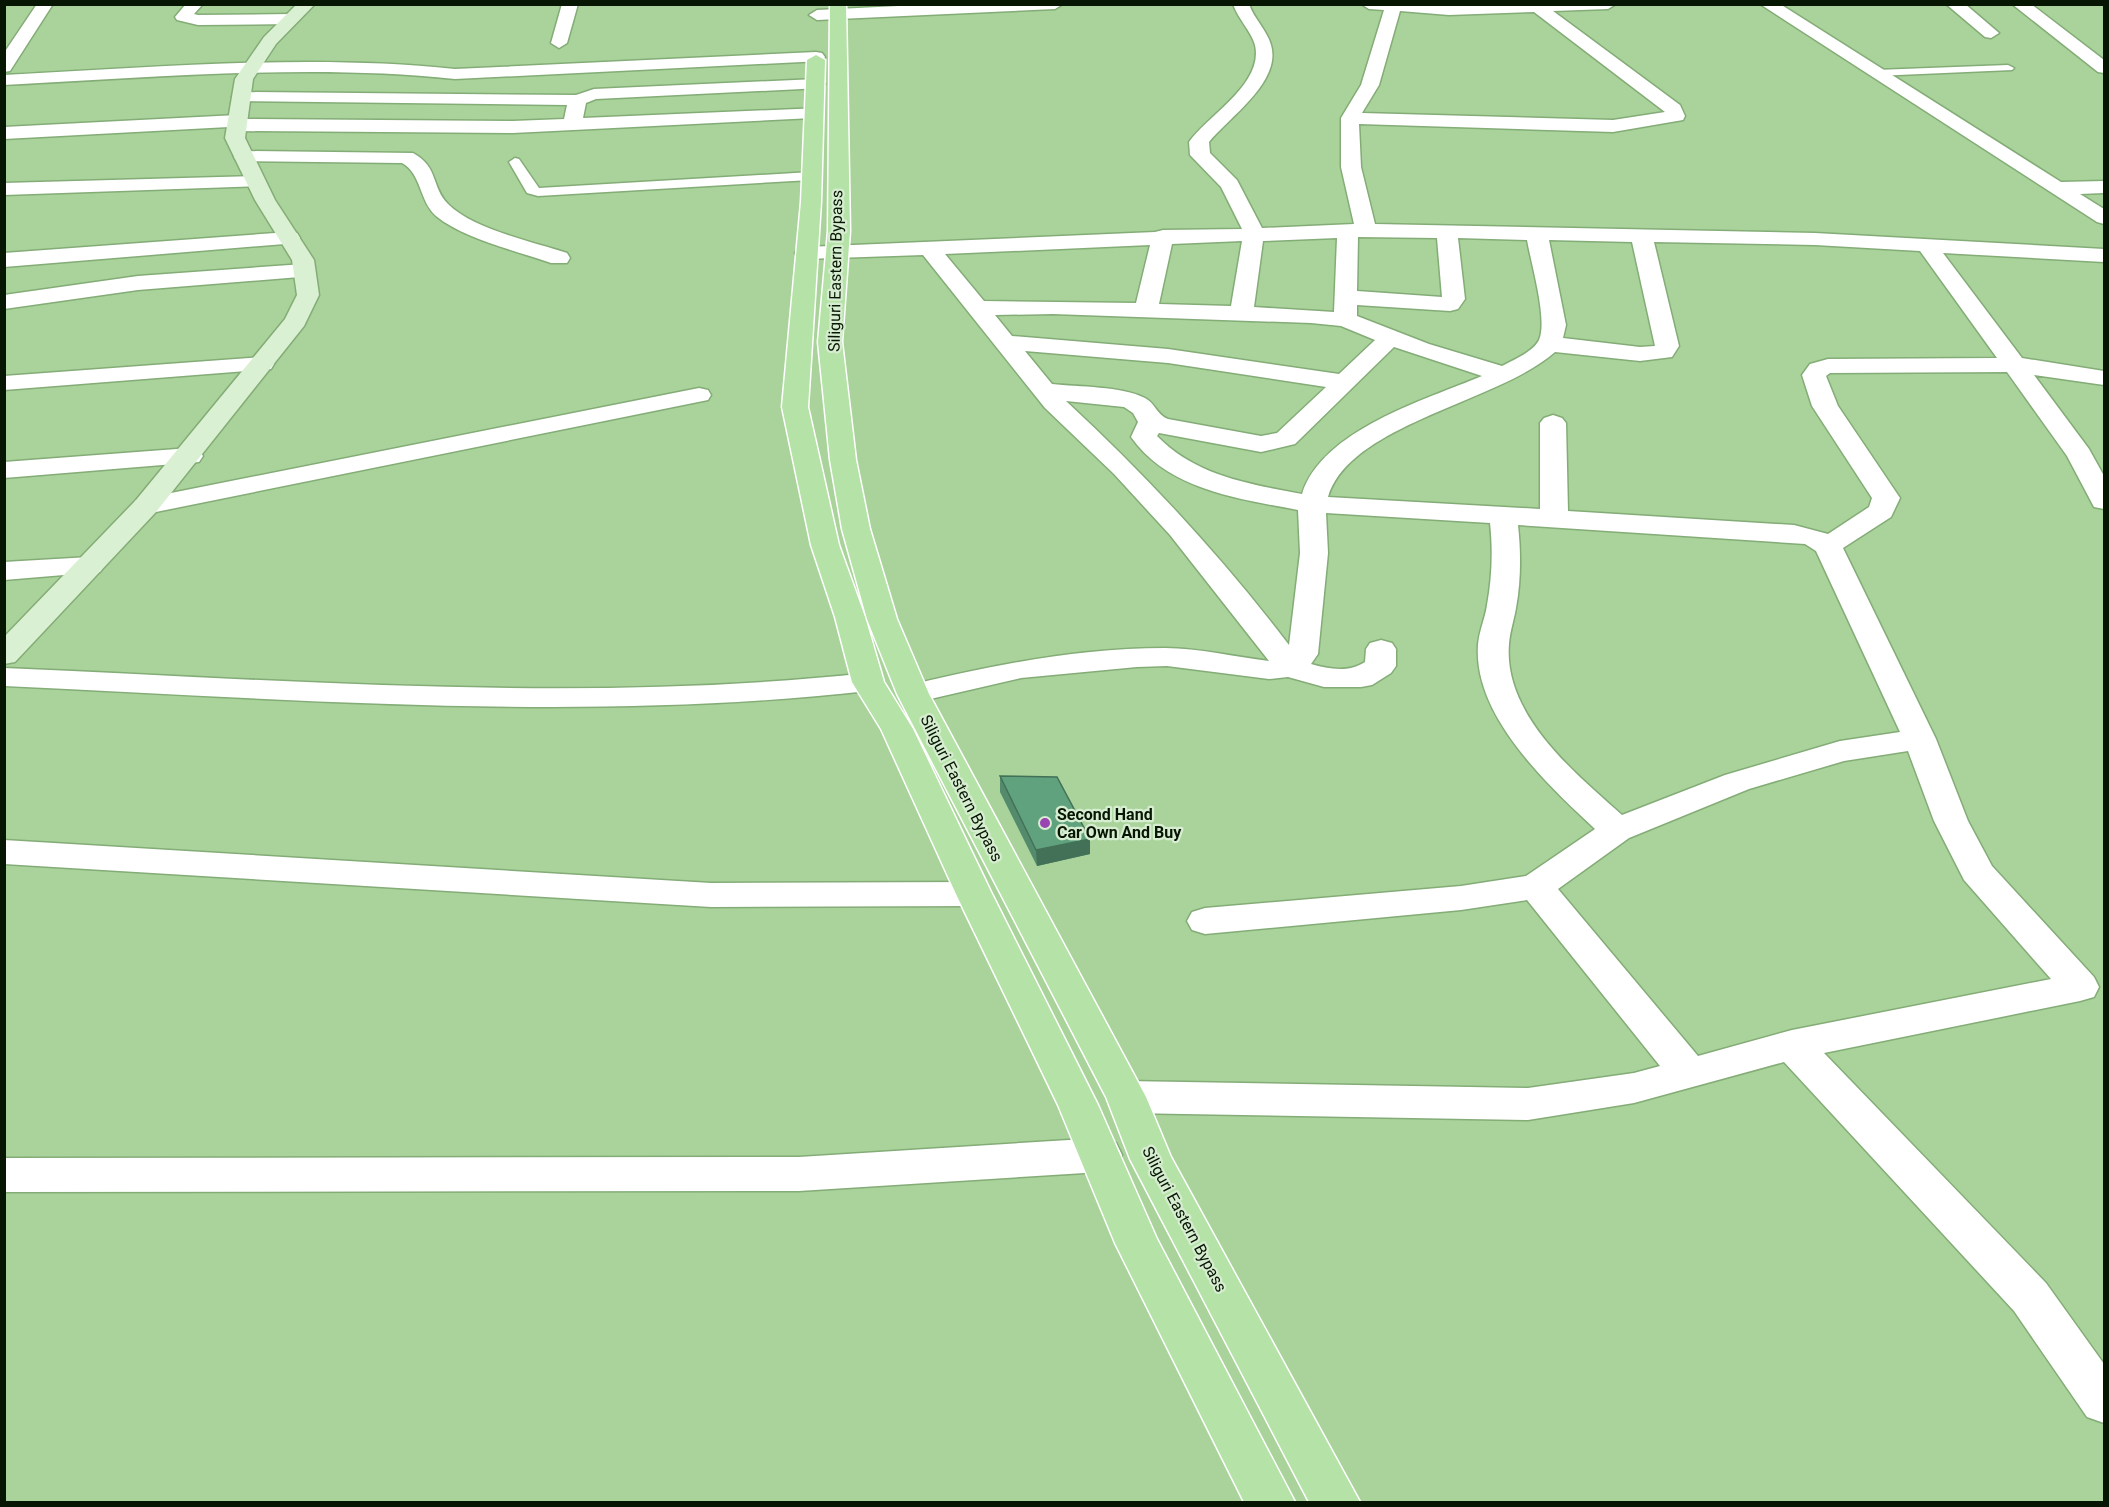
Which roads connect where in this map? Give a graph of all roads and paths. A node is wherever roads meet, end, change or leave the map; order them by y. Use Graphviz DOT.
graph roads {
  1 [pos="45,4"];
  2 [pos="195,4"];
  3 [pos="570,4"];
  4 [pos="1054,4"];
  5 [pos="1241,4"];
  6 [pos="1369,4"];
  7 [pos="1608,4"];
  8 [pos="1768,4"];
  9 [pos="1954,4"];
  10 [pos="2020,4"];
  11 [pos="1395,5"];
  12 [pos="1539,8"];
  13 [pos="838,9"];
  14 [pos="817,10"];
  15 [pos="299,12"];
  16 [pos="1991,33"];
  17 [pos="559,43"];
  18 [pos="11,46"];
  19 [pos="816,57"];
  20 [pos="4,67"];
  21 [pos="251,68"];
  22 [pos="2007,68"];
  23 [pos="2104,68"];
  24 [pos="1876,73"];
  25 [pos="4,80"];
  26 [pos="816,84"];
  27 [pos="578,100"];
  28 [pos="813,112"];
  29 [pos="238,114"];
  30 [pos="1350,118"];
  31 [pos="571,125"];
  32 [pos="4,133"];
  33 [pos="244,157"];
  34 [pos="515,162"];
  35 [pos="812,176"];
  36 [pos="256,182"];
  37 [pos="2104,187"];
  38 [pos="2055,188"];
  39 [pos="4,189"];
  40 [pos="2104,218"];
  41 [pos="1357,230"];
  42 [pos="1254,232"];
  43 [pos="1447,232"];
  44 [pos="1537,234"];
  45 [pos="1163,236"];
  46 [pos="1642,237"];
  47 [pos="289,238"];
  48 [pos="1928,247"];
  49 [pos="929,248"];
  50 [pos="835,252"];
  51 [pos="806,253"];
  52 [pos="2103,256"];
  53 [pos="560,258"];
  54 [pos="4,260"];
  55 [pos="304,271"];
  56 [pos="1345,297"];
  57 [pos="4,302"];
  58 [pos="976,308"];
  59 [pos="1146,311"];
  60 [pos="1240,314"];
  61 [pos="1345,320"];
  62 [pos="1391,337"];
  63 [pos="1003,342"];
  64 [pos="1550,344"];
  65 [pos="262,364"];
  66 [pos="2017,365"];
  67 [pos="1504,375"];
  68 [pos="2104,378"];
  69 [pos="1344,382"];
  70 [pos="4,383"];
  71 [pos="1044,391"];
  72 [pos="699,395"];
  73 [pos="1151,422"];
  74 [pos="1553,423"];
  75 [pos="190,456"];
  76 [pos="4,470"];
  77 [pos="2102,494"];
  78 [pos="1312,504"];
  79 [pos="146,506"];
  80 [pos="1503,517"];
  81 [pos="1554,520"];
  82 [pos="1828,546"];
  83 [pos="90,566"];
  84 [pos="4,570"];
  85 [pos="1382,649"];
  86 [pos="4,655"];
  87 [pos="1290,667"];
  88 [pos="4,677"];
  89 [pos="868,681"];
  90 [pos="913,694"];
  91 [pos="1920,739"];
  92 [pos="1596,845"];
  93 [pos="4,852"];
  94 [pos="1536,887"];
  95 [pos="974,894"];
  96 [pos="1205,921"];
  97 [pos="2092,983"];
  98 [pos="1792,1045"];
  99 [pos="1689,1073"];
  100 [pos="1126,1097"];
  101 [pos="1101,1155"];
  102 [pos="4,1175"];
  103 [pos="2104,1402"];
  104 [pos="1270,1503"];
  105 [pos="1335,1503"];
  1 -- 18 [label="street"];
  2 -- 15 [label="street"];
  3 -- 17 [label="street"];
  4 -- 13 [label="street"];
  5 -- 42 [label="street"];
  6 -- 11 [label="street"];
  7 -- 12 [label="street"];
  8 -- 24 [label="street"];
  9 -- 16 [label="street"];
  10 -- 23 [label="street"];
  11 -- 12 [label="street"];
  11 -- 30 [label="street"];
  12 -- 30 [label="street"];
  13 -- 14 [label="street"];
  13 -- 50 [label="main road, Siliguri Eastern Bypass"];
  14 -- 19 [label="main road, Siliguri Eastern Bypass"];
  15 -- 21 [label="street"];
  18 -- 20 [label="street"];
  19 -- 21 [label="street"];
  19 -- 26 [label="main road, Siliguri Eastern Bypass"];
  21 -- 25 [label="street"];
  21 -- 29 [label="street"];
  22 -- 24 [label="lane"];
  24 -- 38 [label="street"];
  26 -- 27 [label="street"];
  26 -- 28 [label="main road, Siliguri Eastern Bypass"];
  27 -- 29 [label="street"];
  27 -- 31 [label="street"];
  28 -- 31 [label="street"];
  28 -- 35 [label="main road, Siliguri Eastern Bypass"];
  29 -- 31 [label="street"];
  29 -- 32 [label="street"];
  29 -- 33 [label="street"];
  30 -- 41 [label="street"];
  33 -- 36 [label="street"];
  33 -- 53 [label="street"];
  34 -- 35 [label="lane"];
  35 -- 51 [label="main road, Siliguri Eastern Bypass"];
  36 -- 39 [label="street"];
  36 -- 47 [label="street"];
  37 -- 38 [label="street"];
  38 -- 40 [label="street"];
  41 -- 42 [label="street"];
  41 -- 43 [label="street"];
  41 -- 56 [label="street"];
  42 -- 45 [label="street"];
  42 -- 60 [label="street"];
  43 -- 44 [label="street"];
  43 -- 56 [label="street"];
  44 -- 46 [label="street"];
  44 -- 64 [label="street"];
  45 -- 49 [label="street"];
  45 -- 59 [label="street"];
  46 -- 48 [label="street"];
  46 -- 64 [label="street"];
  47 -- 54 [label="street"];
  47 -- 55 [label="street"];
  48 -- 52 [label="street"];
  48 -- 66 [label="street"];
  49 -- 50 [label="street"];
  49 -- 58 [label="street"];
  50 -- 51 [label="street"];
  50 -- 90 [label="main road, Siliguri Eastern Bypass"];
  51 -- 89 [label="main road, Siliguri Eastern Bypass"];
  55 -- 57 [label="street"];
  55 -- 65 [label="street"];
  56 -- 61 [label="street"];
  58 -- 59 [label="street"];
  58 -- 63 [label="street"];
  59 -- 60 [label="street"];
  60 -- 61 [label="street"];
  61 -- 62 [label="street"];
  62 -- 67 [label="street"];
  62 -- 69 [label="street"];
  63 -- 69 [label="street"];
  63 -- 71 [label="street"];
  64 -- 67 [label="street"];
  65 -- 70 [label="street"];
  65 -- 75 [label="street"];
  66 -- 68 [label="street"];
  66 -- 77 [label="street"];
  66 -- 82 [label="street"];
  67 -- 78 [label="street"];
  69 -- 73 [label="street"];
  71 -- 73 [label="street"];
  71 -- 87 [label="street"];
  72 -- 79 [label="street"];
  73 -- 78 [label="street"];
  74 -- 81 [label="street"];
  75 -- 76 [label="street"];
  75 -- 79 [label="street"];
  78 -- 80 [label="street"];
  78 -- 87 [label="street"];
  79 -- 83 [label="street"];
  80 -- 81 [label="street"];
  80 -- 92 [label="street"];
  81 -- 82 [label="street"];
  82 -- 91 [label="street"];
  83 -- 84 [label="street"];
  83 -- 86 [label="street"];
  85 -- 87 [label="street"];
  87 -- 90 [label="street"];
  88 -- 89 [label="street"];
  89 -- 95 [label="main road, Siliguri Eastern Bypass"];
  90 -- 100 [label="main road, Siliguri Eastern Bypass"];
  91 -- 92 [label="street"];
  91 -- 97 [label="street"];
  92 -- 94 [label="street"];
  93 -- 95 [label="street"];
  94 -- 96 [label="street"];
  94 -- 99 [label="street"];
  95 -- 101 [label="main road, Siliguri Eastern Bypass"];
  97 -- 98 [label="street"];
  98 -- 99 [label="street"];
  98 -- 103 [label="street"];
  99 -- 100 [label="street"];
  100 -- 105 [label="main road, Siliguri Eastern Bypass"];
  101 -- 102 [label="street"];
  101 -- 104 [label="main road, Siliguri Eastern Bypass"];
}
